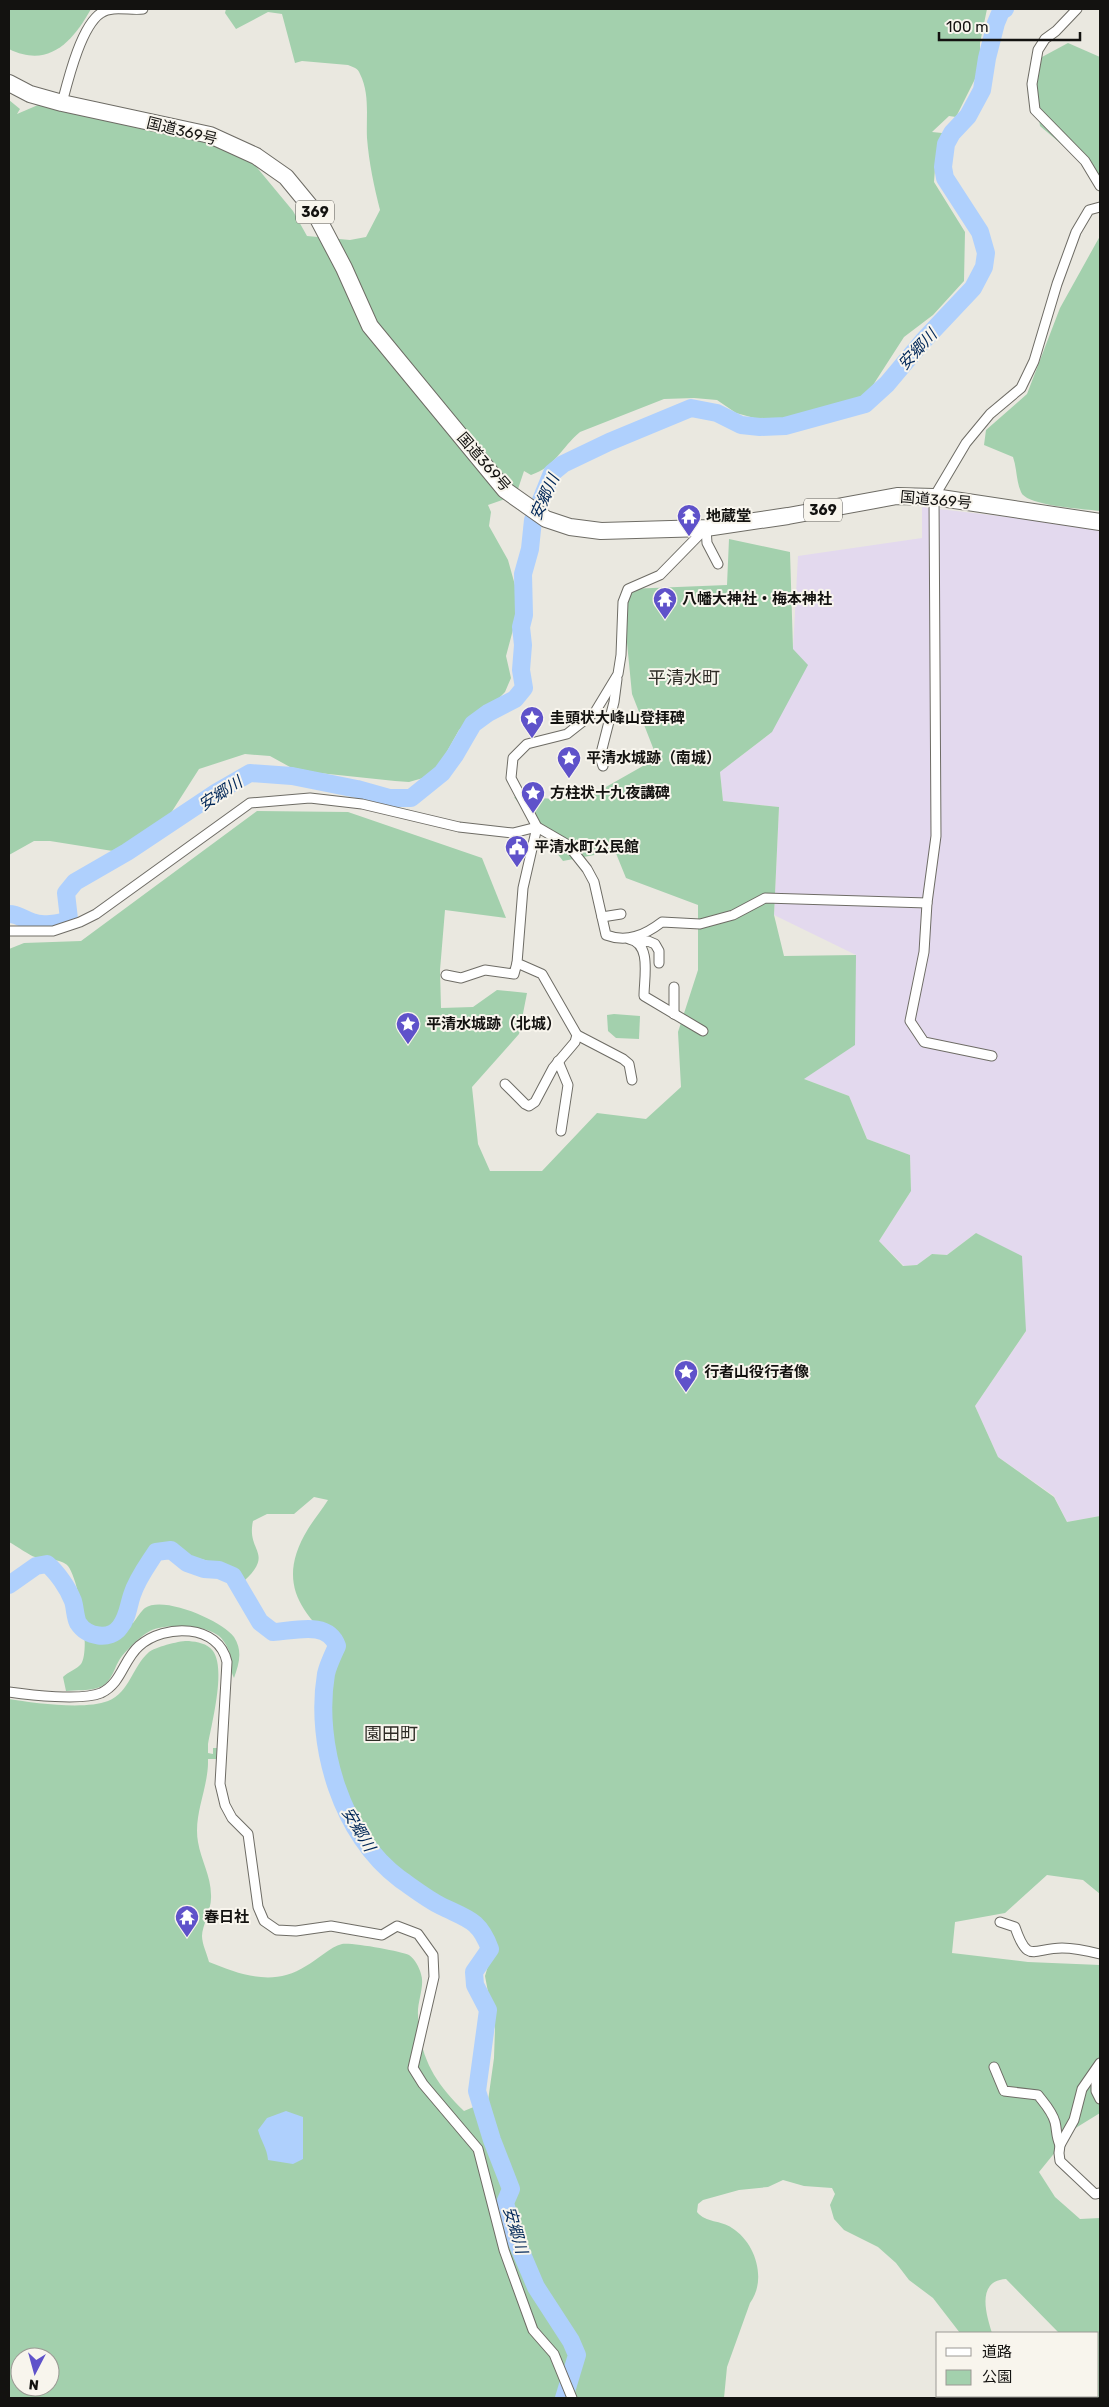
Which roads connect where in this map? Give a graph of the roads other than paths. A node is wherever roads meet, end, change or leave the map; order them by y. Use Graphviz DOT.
graph roads {
  1 [pos="143,9"];
  2 [pos="1077,9"];
  3 [pos="9,83"];
  4 [pos="62,103"];
  5 [pos="1100,186"];
  6 [pos="1100,207"];
  7 [pos="934,498"];
  8 [pos="1100,522"];
  9 [pos="706,528"];
  10 [pos="718,564"];
  11 [pos="618,674"];
  12 [pos="603,766"];
  13 [pos="537,827"];
  14 [pos="927,903"];
  15 [pos="622,914"];
  16 [pos="602,917"];
  17 [pos="9,931"];
  18 [pos="627,938"];
  19 [pos="639,943"];
  20 [pos="517,963"];
  21 [pos="659,963"];
  22 [pos="446,975"];
  23 [pos="674,987"];
  24 [pos="674,1014"];
  25 [pos="703,1031"];
  26 [pos="578,1035"];
  27 [pos="992,1056"];
  28 [pos="558,1061"];
  29 [pos="632,1080"];
  30 [pos="505,1084"];
  31 [pos="561,1131"];
  32 [pos="9,1692"];
  33 [pos="1000,1922"];
  34 [pos="1100,1954"];
  35 [pos="1098,2066"];
  36 [pos="994,2067"];
  37 [pos="1100,2099"];
  38 [pos="1060,2145"];
  39 [pos="1100,2193"];
  40 [pos="571,2397"];
  1 -- 4 [label="street"];
  2 -- 5 [label="street"];
  3 -- 4 [label="highway, 国道369号 / 369"];
  4 -- 9 [label="highway, 国道369号 / 369"];
  6 -- 7 [label="street"];
  7 -- 8 [label="highway, 国道369号 / 369"];
  7 -- 9 [label="highway, 国道369号 / 369"];
  7 -- 14 [label="street"];
  9 -- 10 [label="street"];
  9 -- 11 [label="street"];
  11 -- 12 [label="street"];
  11 -- 13 [label="street"];
  13 -- 16 [label="street"];
  13 -- 17 [label="street"];
  13 -- 20 [label="street"];
  14 -- 18 [label="street"];
  14 -- 27 [label="street"];
  15 -- 16 [label="street"];
  16 -- 18 [label="street"];
  18 -- 19 [label="street"];
  19 -- 21 [label="street"];
  19 -- 24 [label="street"];
  20 -- 22 [label="street"];
  20 -- 26 [label="street"];
  23 -- 24 [label="street"];
  24 -- 25 [label="street"];
  26 -- 28 [label="street"];
  26 -- 29 [label="street"];
  28 -- 30 [label="street"];
  28 -- 31 [label="street"];
  32 -- 40 [label="street"];
  33 -- 34 [label="street"];
  35 -- 37 [label="street"];
  35 -- 38 [label="street"];
  36 -- 38 [label="street"];
  38 -- 39 [label="street"];
}
